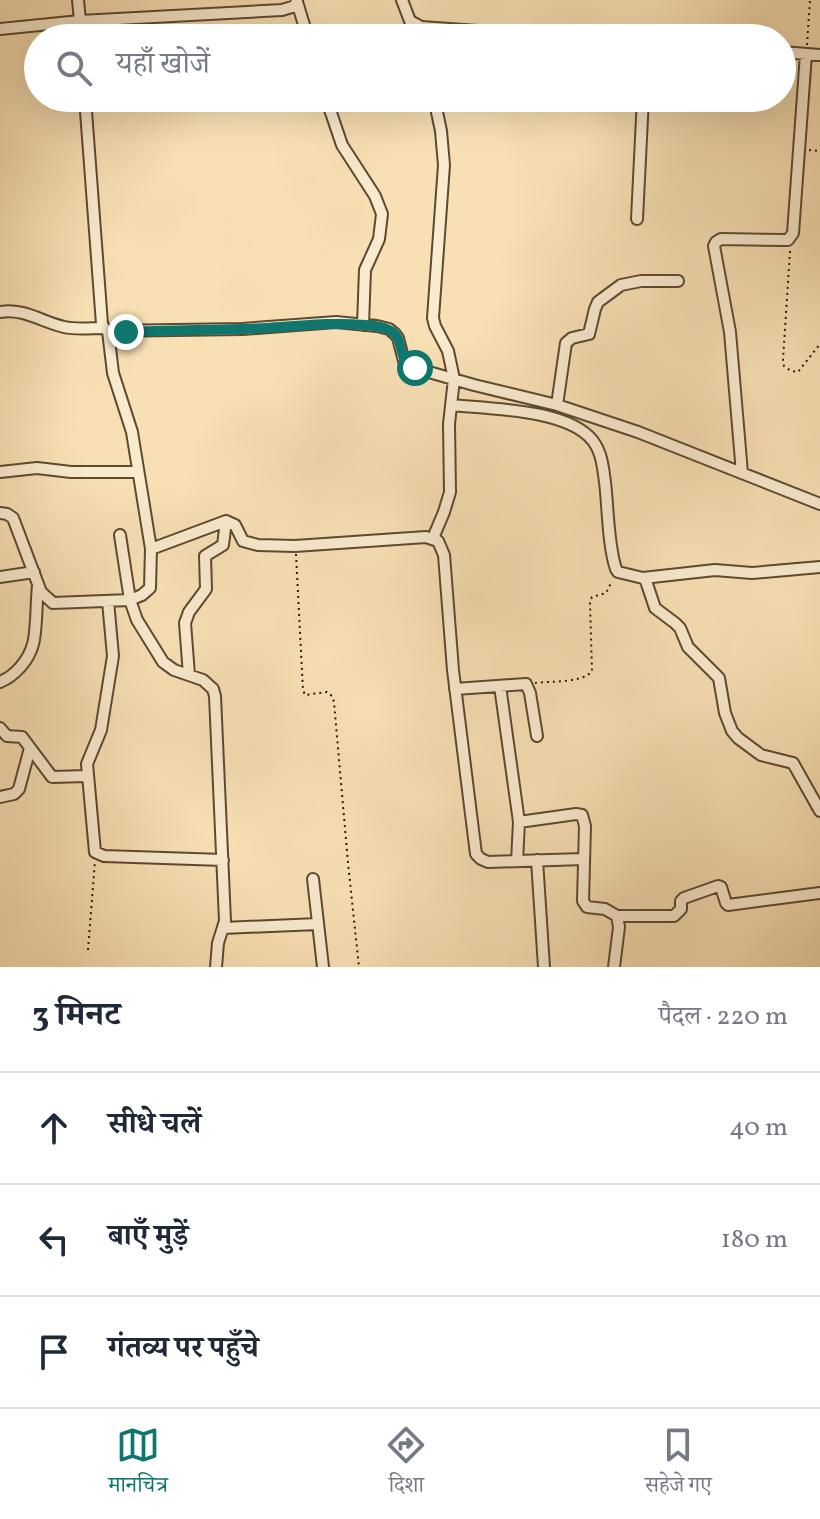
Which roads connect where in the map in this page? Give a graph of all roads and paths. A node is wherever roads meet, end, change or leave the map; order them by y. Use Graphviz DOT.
graph roads {
  1 [pos="78,0"];
  2 [pos="402,0"];
  3 [pos="810,0"];
  4 [pos="297,1"];
  5 [pos="80,24"];
  6 [pos="133,24"];
  7 [pos="304,24"];
  8 [pos="413,24"];
  9 [pos="0,29"];
  10 [pos="24,29"];
  11 [pos="796,53"];
  12 [pos="806,54"];
  13 [pos="820,55"];
  14 [pos="86,112"];
  15 [pos="331,112"];
  16 [pos="437,112"];
  17 [pos="642,112"];
  18 [pos="800,150"];
  19 [pos="820,151"];
  20 [pos="637,219"];
  21 [pos="791,237"];
  22 [pos="678,281"];
  23 [pos="0,312"];
  24 [pos="363,325"];
  25 [pos="106,330"];
  26 [pos="820,344"];
  27 [pos="454,385"];
  28 [pos="451,405"];
  29 [pos="557,405"];
  30 [pos="0,472"];
  31 [pos="138,472"];
  32 [pos="742,473"];
  33 [pos="820,504"];
  34 [pos="0,513"];
  35 [pos="226,521"];
  36 [pos="120,535"];
  37 [pos="433,538"];
  38 [pos="295,546"];
  39 [pos="151,549"];
  40 [pos="820,567"];
  41 [pos="616,569"];
  42 [pos="0,577"];
  43 [pos="36,578"];
  44 [pos="643,578"];
  45 [pos="130,600"];
  46 [pos="108,601"];
  47 [pos="189,675"];
  48 [pos="0,682"];
  49 [pos="526,684"];
  50 [pos="500,686"];
  51 [pos="455,689"];
  52 [pos="0,728"];
  53 [pos="537,736"];
  54 [pos="30,748"];
  55 [pos="87,776"];
  56 [pos="0,797"];
  57 [pos="820,811"];
  58 [pos="519,822"];
  59 [pos="95,852"];
  60 [pos="584,859"];
  61 [pos="223,860"];
  62 [pos="537,860"];
  63 [pos="517,861"];
  64 [pos="313,879"];
  65 [pos="820,893"];
  66 [pos="617,916"];
  67 [pos="318,924"];
  68 [pos="223,928"];
  69 [pos="88,950"];
  70 [pos="216,967"];
  71 [pos="323,967"];
  72 [pos="359,967"];
  73 [pos="544,967"];
  74 [pos="614,967"];
  1 -- 5 [label="street"];
  2 -- 8 [label="street"];
  3 -- 12 [label="path"];
  4 -- 6 [label="street"];
  4 -- 7 [label="street"];
  9 -- 10 [label="street"];
  11 -- 12 [label="street"];
  12 -- 13 [label="street"];
  12 -- 18 [label="street"];
  14 -- 25 [label="street"];
  15 -- 24 [label="street"];
  16 -- 27 [label="street"];
  17 -- 20 [label="street"];
  18 -- 19 [label="path"];
  18 -- 21 [label="street"];
  21 -- 26 [label="path"];
  21 -- 32 [label="street"];
  22 -- 29 [label="street"];
  23 -- 25 [label="street"];
  24 -- 25 [label="street"];
  24 -- 27 [label="street"];
  25 -- 31 [label="street"];
  27 -- 28 [label="street"];
  27 -- 29 [label="street"];
  28 -- 37 [label="street"];
  28 -- 41 [label="street"];
  29 -- 32 [label="street"];
  30 -- 31 [label="street"];
  31 -- 39 [label="street"];
  32 -- 33 [label="street"];
  34 -- 43 [label="street"];
  35 -- 38 [label="street"];
  35 -- 39 [label="street"];
  35 -- 47 [label="street"];
  36 -- 45 [label="street"];
  37 -- 38 [label="street"];
  37 -- 51 [label="street"];
  38 -- 72 [label="path"];
  39 -- 45 [label="street"];
  40 -- 44 [label="street"];
  41 -- 44 [label="street"];
  41 -- 49 [label="path"];
  42 -- 43 [label="street"];
  43 -- 46 [label="street"];
  43 -- 48 [label="street"];
  44 -- 57 [label="street"];
  45 -- 46 [label="street"];
  45 -- 47 [label="street"];
  46 -- 55 [label="street"];
  47 -- 61 [label="street"];
  49 -- 50 [label="street"];
  49 -- 53 [label="street"];
  50 -- 51 [label="street"];
  50 -- 58 [label="street"];
  51 -- 63 [label="street"];
  52 -- 54 [label="street"];
  54 -- 55 [label="street"];
  54 -- 56 [label="street"];
  55 -- 59 [label="street"];
  58 -- 60 [label="street"];
  58 -- 63 [label="street"];
  59 -- 61 [label="street"];
  59 -- 69 [label="path"];
  60 -- 62 [label="street"];
  60 -- 66 [label="street"];
  61 -- 68 [label="street"];
  62 -- 63 [label="street"];
  62 -- 73 [label="street"];
  64 -- 67 [label="street"];
  65 -- 66 [label="street"];
  66 -- 74 [label="street"];
  67 -- 68 [label="street"];
  67 -- 71 [label="street"];
  68 -- 70 [label="street"];
}
